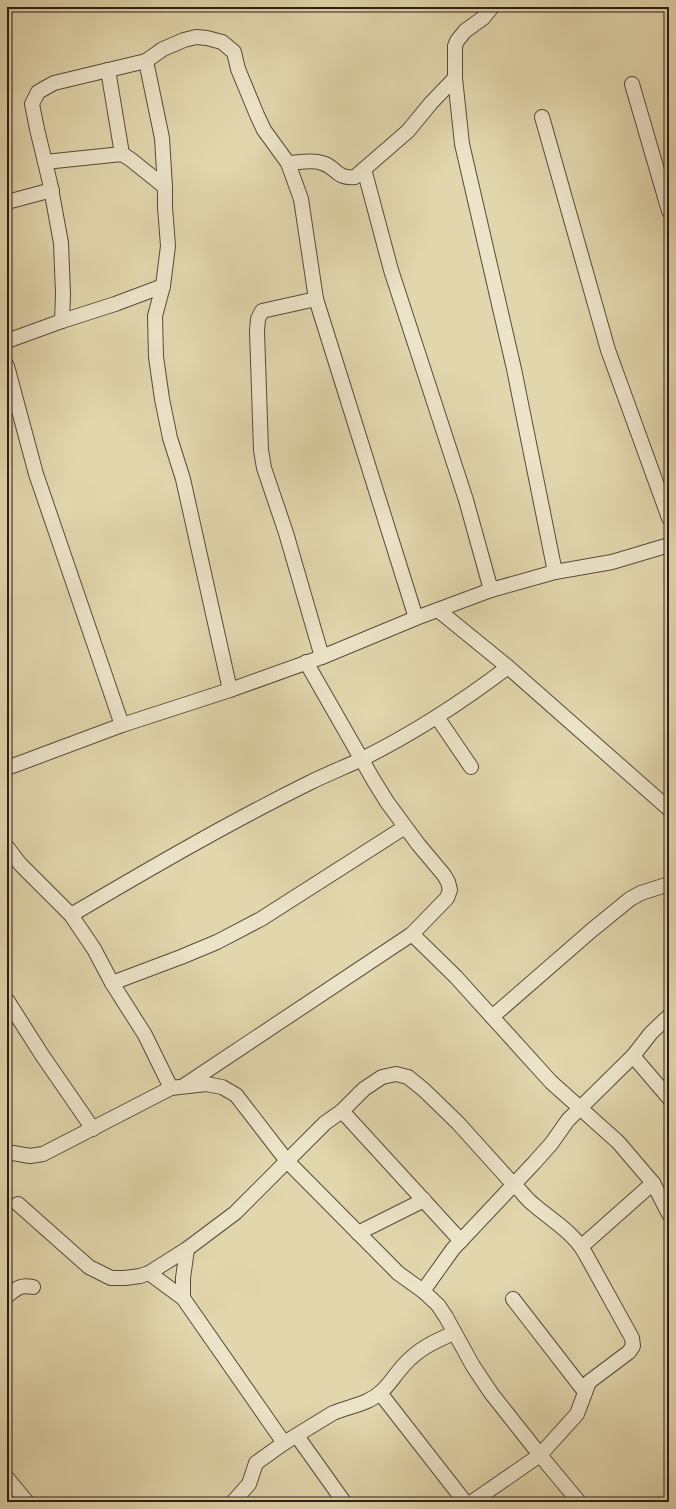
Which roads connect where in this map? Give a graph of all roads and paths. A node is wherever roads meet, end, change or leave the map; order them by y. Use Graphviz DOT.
graph roads {
  1 [pos="492,7"];
  2 [pos="146,61"];
  3 [pos="108,70"];
  4 [pos="455,78"];
  5 [pos="632,84"];
  6 [pos="542,117"];
  7 [pos="122,154"];
  8 [pos="45,162"];
  9 [pos="288,163"];
  10 [pos="364,169"];
  11 [pos="165,187"];
  12 [pos="52,190"];
  13 [pos="7,202"];
  14 [pos="669,211"];
  15 [pos="163,286"];
  16 [pos="316,299"];
  17 [pos="62,321"];
  18 [pos="7,341"];
  19 [pos="7,366"];
  20 [pos="669,518"];
  21 [pos="669,545"];
  22 [pos="554,572"];
  23 [pos="491,590"];
  24 [pos="438,610"];
  25 [pos="416,618"];
  26 [pos="322,657"];
  27 [pos="306,662"];
  28 [pos="508,667"];
  29 [pos="230,690"];
  30 [pos="437,717"];
  31 [pos="122,725"];
  32 [pos="362,759"];
  33 [pos="471,767"];
  34 [pos="7,768"];
  35 [pos="669,809"];
  36 [pos="405,827"];
  37 [pos="7,847"];
  38 [pos="669,884"];
  39 [pos="71,915"];
  40 [pos="412,934"];
  41 [pos="112,983"];
  42 [pos="7,1000"];
  43 [pos="669,1016"];
  44 [pos="492,1017"];
  45 [pos="633,1056"];
  46 [pos="178,1086"];
  47 [pos="669,1098"];
  48 [pos="580,1107"];
  49 [pos="342,1111"];
  50 [pos="93,1129"];
  51 [pos="7,1152"];
  52 [pos="287,1161"];
  53 [pos="653,1183"];
  54 [pos="513,1184"];
  55 [pos="424,1200"];
  56 [pos="18,1204"];
  57 [pos="669,1214"];
  58 [pos="358,1233"];
  59 [pos="461,1241"];
  60 [pos="582,1246"];
  61 [pos="187,1249"];
  62 [pos="149,1273"];
  63 [pos="33,1287"];
  64 [pos="423,1291"];
  65 [pos="7,1296"];
  66 [pos="183,1298"];
  67 [pos="512,1299"];
  68 [pos="454,1333"];
  69 [pos="585,1392"];
  70 [pos="380,1393"];
  71 [pos="290,1440"];
  72 [pos="540,1455"];
  73 [pos="7,1478"];
  74 [pos="27,1502"];
  75 [pos="233,1502"];
  76 [pos="344,1502"];
  77 [pos="465,1502"];
  78 [pos="472,1502"];
  79 [pos="579,1502"];
  1 -- 4 [label="street"];
  2 -- 3 [label="street"];
  2 -- 9 [label="street"];
  2 -- 11 [label="street"];
  3 -- 7 [label="street"];
  3 -- 8 [label="street"];
  4 -- 10 [label="street"];
  4 -- 22 [label="street"];
  5 -- 14 [label="street"];
  6 -- 20 [label="street"];
  7 -- 8 [label="street"];
  7 -- 11 [label="street"];
  8 -- 12 [label="street"];
  9 -- 10 [label="street"];
  9 -- 16 [label="street"];
  10 -- 23 [label="street"];
  11 -- 15 [label="street"];
  12 -- 13 [label="street"];
  12 -- 17 [label="street"];
  15 -- 17 [label="street"];
  15 -- 29 [label="street"];
  16 -- 25 [label="street"];
  16 -- 26 [label="street"];
  17 -- 18 [label="street"];
  19 -- 31 [label="street"];
  21 -- 22 [label="street"];
  22 -- 23 [label="street"];
  23 -- 24 [label="street"];
  24 -- 25 [label="street"];
  24 -- 28 [label="street"];
  25 -- 26 [label="street"];
  26 -- 27 [label="street"];
  27 -- 29 [label="street"];
  27 -- 32 [label="street"];
  28 -- 30 [label="street"];
  28 -- 35 [label="street"];
  29 -- 31 [label="street"];
  30 -- 32 [label="street"];
  30 -- 33 [label="street"];
  31 -- 34 [label="street"];
  32 -- 36 [label="street"];
  32 -- 39 [label="street"];
  36 -- 40 [label="street"];
  36 -- 41 [label="street"];
  37 -- 39 [label="street"];
  38 -- 44 [label="street"];
  39 -- 41 [label="street"];
  40 -- 44 [label="street"];
  40 -- 46 [label="street"];
  41 -- 46 [label="street"];
  42 -- 50 [label="street"];
  43 -- 45 [label="street"];
  44 -- 48 [label="street"];
  45 -- 47 [label="street"];
  45 -- 48 [label="street"];
  46 -- 50 [label="street"];
  46 -- 52 [label="street"];
  48 -- 53 [label="street"];
  48 -- 54 [label="street"];
  49 -- 52 [label="street"];
  49 -- 54 [label="street"];
  49 -- 55 [label="street"];
  50 -- 51 [label="street"];
  52 -- 58 [label="street"];
  52 -- 61 [label="street"];
  53 -- 57 [label="street"];
  53 -- 60 [label="street"];
  54 -- 59 [label="street"];
  54 -- 60 [label="street"];
  55 -- 58 [label="street"];
  55 -- 59 [label="street"];
  56 -- 62 [label="street"];
  58 -- 64 [label="street"];
  59 -- 64 [label="street"];
  60 -- 69 [label="street"];
  61 -- 62 [label="street"];
  61 -- 66 [label="street"];
  62 -- 66 [label="street"];
  63 -- 65 [label="street"];
  64 -- 68 [label="street"];
  66 -- 71 [label="street"];
  67 -- 69 [label="street"];
  68 -- 70 [label="street"];
  68 -- 72 [label="street"];
  69 -- 72 [label="street"];
  70 -- 71 [label="street"];
  70 -- 77 [label="street"];
  71 -- 75 [label="street"];
  71 -- 76 [label="street"];
  72 -- 78 [label="street"];
  72 -- 79 [label="street"];
  73 -- 74 [label="street"];
}
